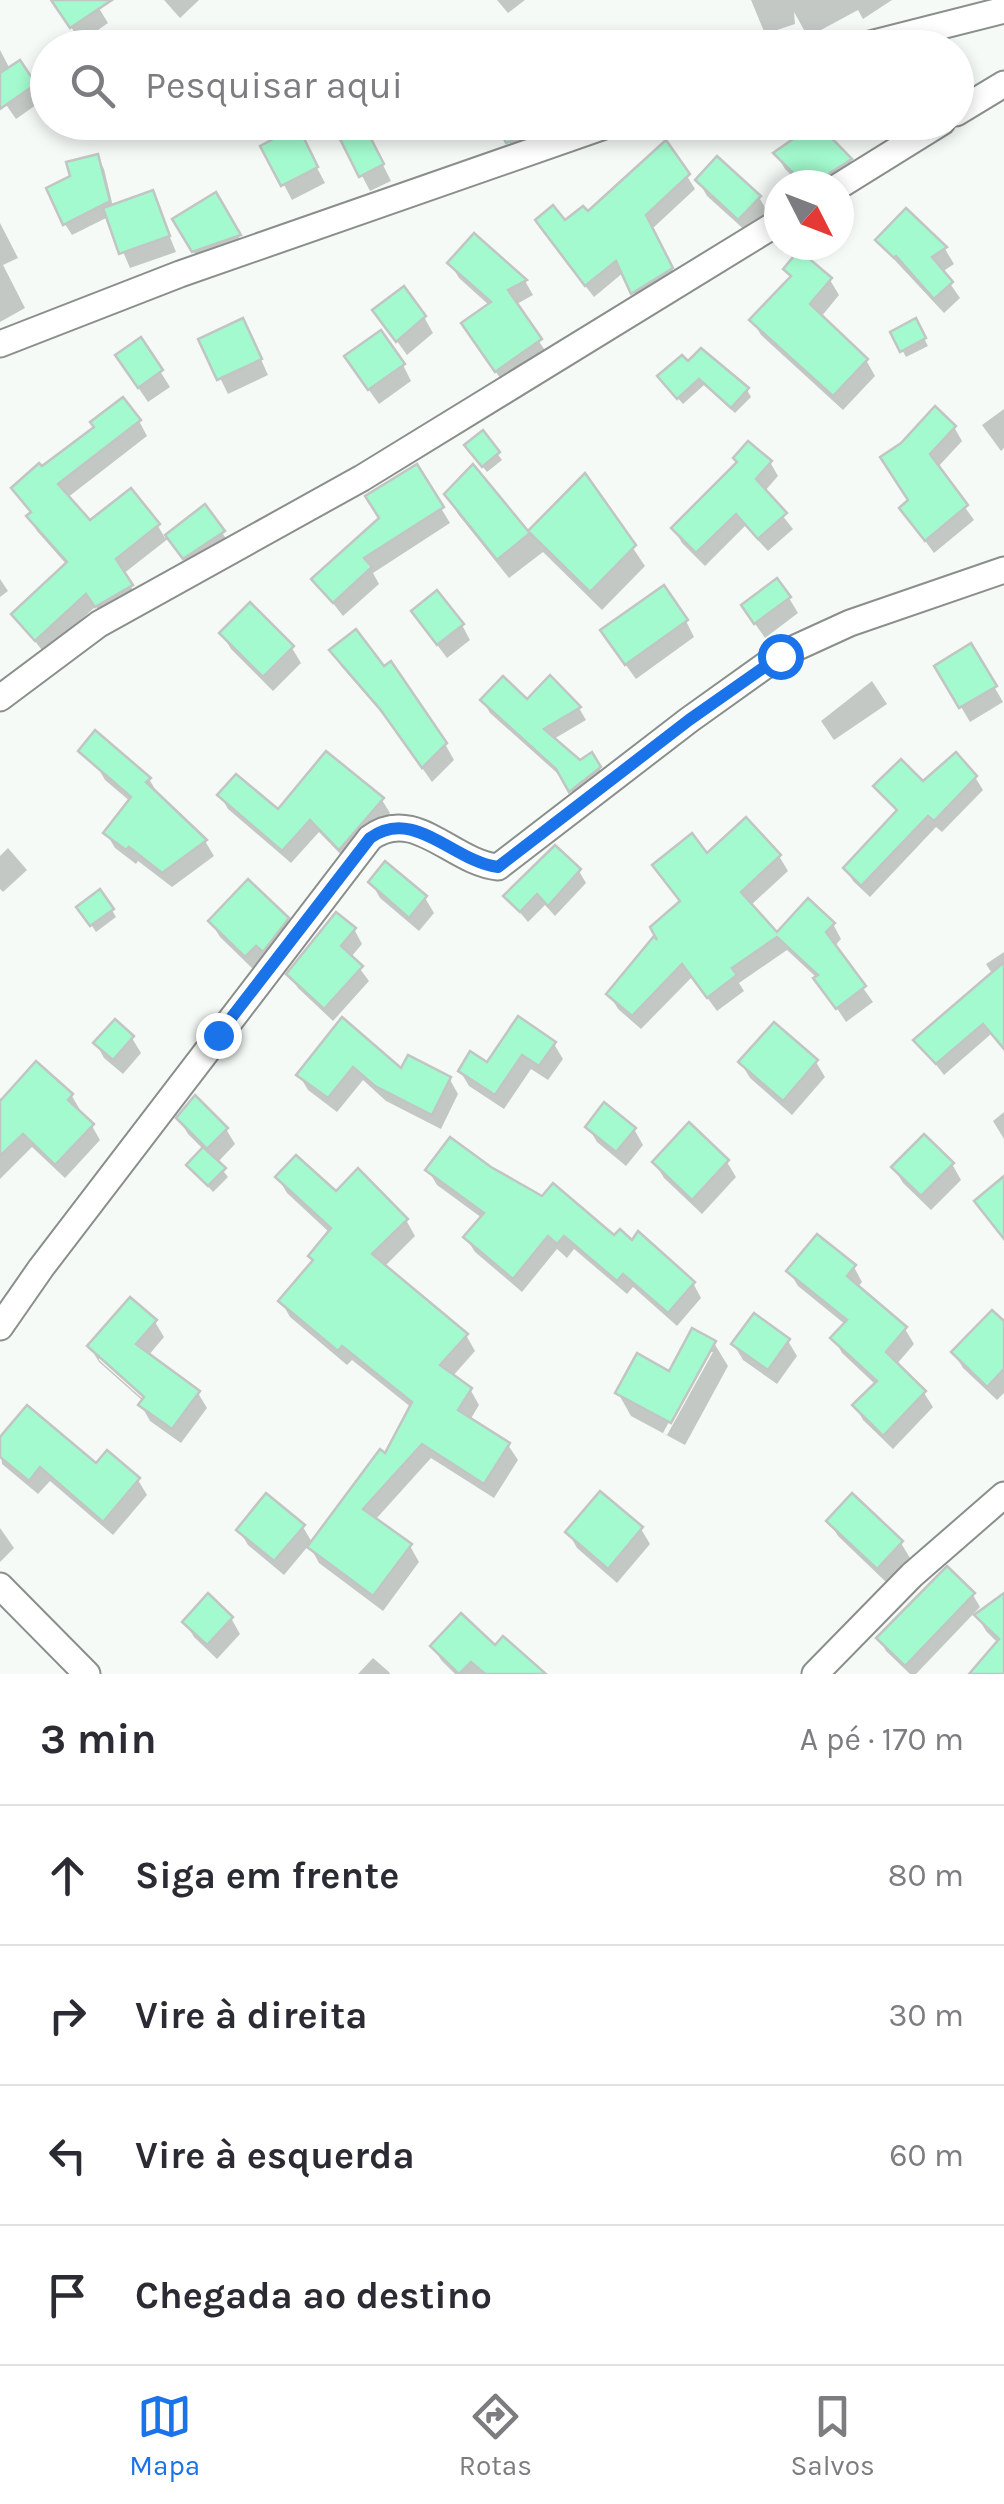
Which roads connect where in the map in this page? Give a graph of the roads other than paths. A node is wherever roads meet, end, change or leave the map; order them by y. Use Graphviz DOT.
graph roads {
  1 [pos="1004,10"];
  2 [pos="925,30"];
  3 [pos="1004,84"];
  4 [pos="974,103"];
  5 [pos="564,140"];
  6 [pos="913,140"];
  7 [pos="854,177"];
  8 [pos="764,231"];
  9 [pos="0,344"];
  10 [pos="1004,570"];
  11 [pos="0,698"];
  12 [pos="0,1326"];
  13 [pos="1004,1495"];
  14 [pos="0,1586"];
  15 [pos="87,1674"];
  16 [pos="816,1674"];
  1 -- 2 [label="street"];
  3 -- 4 [label="street"];
  5 -- 9 [label="street"];
  6 -- 7 [label="street"];
  8 -- 11 [label="street"];
  10 -- 12 [label="street"];
  13 -- 16 [label="street"];
  14 -- 15 [label="street"];
}
